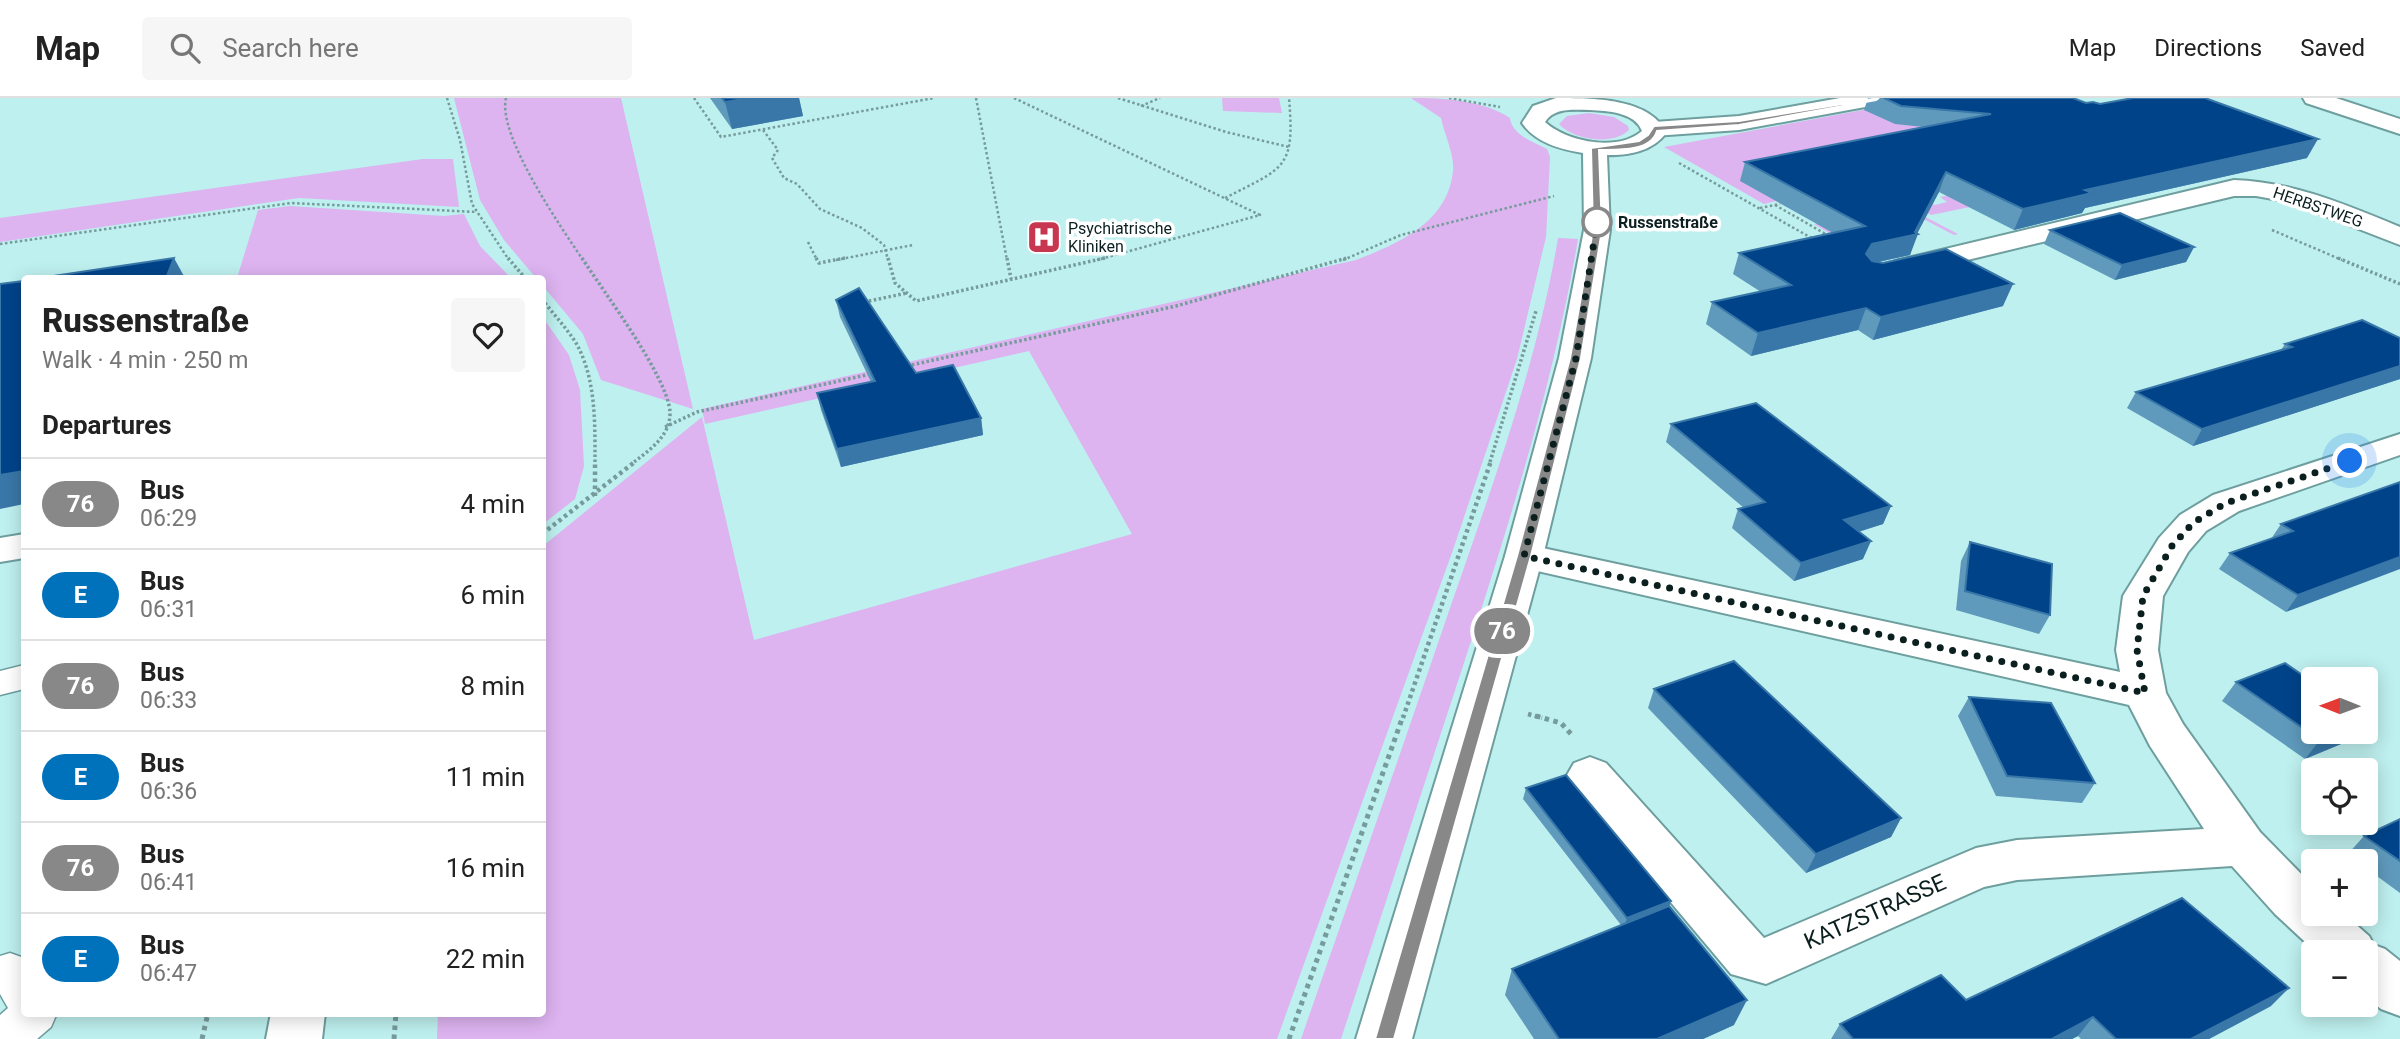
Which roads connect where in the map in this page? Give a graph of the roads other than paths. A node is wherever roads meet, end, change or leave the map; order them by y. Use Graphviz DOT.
graph roads {
  1 [pos="1876,98"];
  2 [pos="2315,98"];
  3 [pos="1603,101"];
  4 [pos="2400,127"];
  5 [pos="1647,136"];
  6 [pos="1595,148"];
  7 [pos="2400,237"];
  8 [pos="1875,274"];
  9 [pos="2400,444"];
  10 [pos="21,546"];
  11 [pos="0,550"];
  12 [pos="1524,556"];
  13 [pos="21,678"];
  14 [pos="0,683"];
  15 [pos="2145,693"];
  16 [pos="1590,775"];
  17 [pos="2244,846"];
  18 [pos="2338,940"];
  19 [pos="0,975"];
  20 [pos="2378,975"];
  21 [pos="21,990"];
  22 [pos="2400,992"];
  23 [pos="0,1013"];
  24 [pos="21,1013"];
  25 [pos="29,1017"];
  26 [pos="297,1017"];
  27 [pos="4,1039"];
  28 [pos="294,1039"];
  29 [pos="1384,1039"];
  1 -- 5 [label="street"];
  2 -- 4 [label="street"];
  3 -- 5 [label="street"];
  3 -- 6 [label="street"];
  5 -- 6 [label="street"];
  6 -- 12 [label="street"];
  7 -- 8 [label="street, HERBSTWEG"];
  9 -- 15 [label="street"];
  10 -- 11 [label="street"];
  12 -- 15 [label="street"];
  12 -- 29 [label="street"];
  13 -- 14 [label="lane"];
  15 -- 17 [label="street"];
  16 -- 17 [label="street, KATZSTRASSE"];
  17 -- 18 [label="street"];
  19 -- 21 [label="lane"];
  20 -- 22 [label="street"];
  23 -- 24 [label="lane"];
  25 -- 27 [label="lane"];
  26 -- 28 [label="street"];
}
